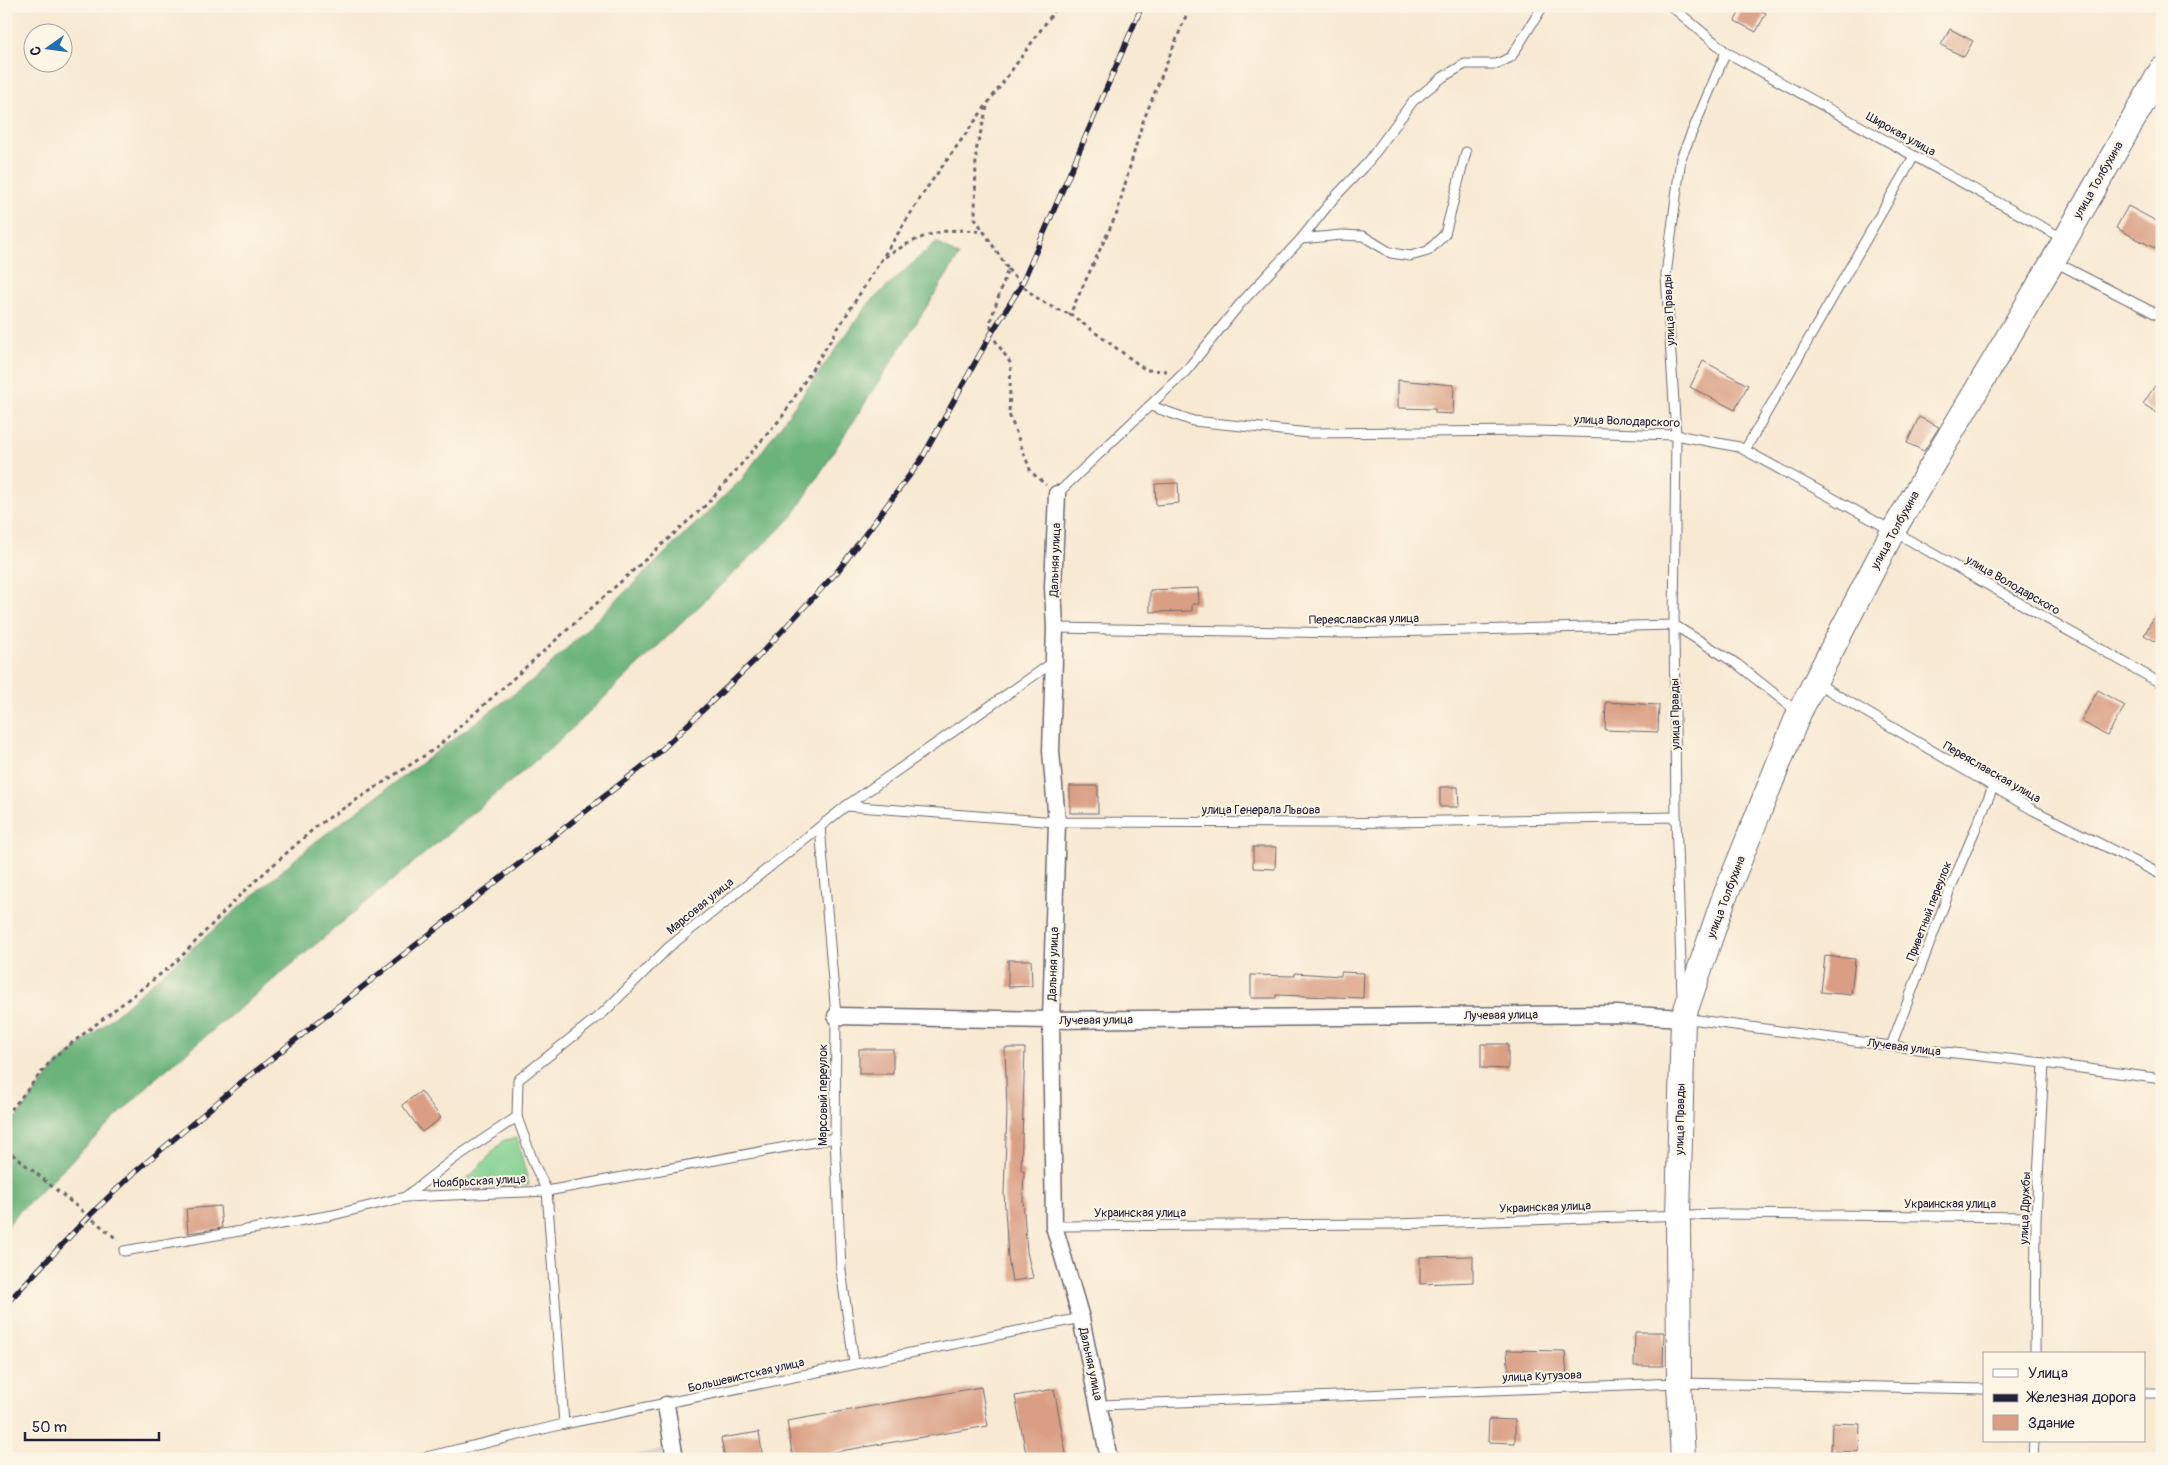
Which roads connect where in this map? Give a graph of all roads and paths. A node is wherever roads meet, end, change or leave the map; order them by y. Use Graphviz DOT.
graph roads {
  1 [pos="1058,6"];
  2 [pos="1190,6"];
  3 [pos="1543,6"];
  4 [pos="1671,6"];
  5 [pos="1726,52"];
  6 [pos="2162,69"];
  7 [pos="988,104"];
  8 [pos="1466,152"];
  9 [pos="1914,156"];
  10 [pos="984,232"];
  11 [pos="1301,239"];
  12 [pos="2064,239"];
  13 [pos="883,258"];
  14 [pos="2053,261"];
  15 [pos="1008,268"];
  16 [pos="1070,314"];
  17 [pos="2162,317"];
  18 [pos="1186,371"];
  19 [pos="1151,406"];
  20 [pos="1676,434"];
  21 [pos="1745,450"];
  22 [pos="1057,494"];
  23 [pos="1893,531"];
  24 [pos="1674,625"];
  25 [pos="1055,628"];
  26 [pos="1052,663"];
  27 [pos="1815,682"];
  28 [pos="2162,684"];
  29 [pos="1799,713"];
  30 [pos="1993,787"];
  31 [pos="846,806"];
  32 [pos="1676,817"];
  33 [pos="1058,822"];
  34 [pos="820,827"];
  35 [pos="2162,875"];
  36 [pos="836,1016"];
  37 [pos="1683,1018"];
  38 [pos="1052,1020"];
  39 [pos="1891,1046"];
  40 [pos="2044,1063"];
  41 [pos="2162,1079"];
  42 [pos="6,1116"];
  43 [pos="517,1117"];
  44 [pos="835,1138"];
  45 [pos="6,1149"];
  46 [pos="548,1191"];
  47 [pos="405,1197"];
  48 [pos="1678,1216"];
  49 [pos="2036,1216"];
  50 [pos="1054,1226"];
  51 [pos="124,1251"];
  52 [pos="1081,1318"];
  53 [pos="2035,1352"];
  54 [pos="854,1363"];
  55 [pos="1679,1383"];
  56 [pos="1983,1389"];
  57 [pos="2146,1393"];
  58 [pos="2162,1393"];
  59 [pos="666,1405"];
  60 [pos="1100,1405"];
  61 [pos="564,1424"];
  62 [pos="2034,1442"];
  63 [pos="418,1459"];
  64 [pos="675,1459"];
  65 [pos="1110,1459"];
  66 [pos="1684,1459"];
  67 [pos="2033,1459"];
  1 -- 7 [label="path"];
  2 -- 16 [label="path"];
  3 -- 11 [label="lane"];
  4 -- 5 [label="lane"];
  5 -- 9 [label="lane, Широкая улица"];
  5 -- 20 [label="lane, улица Правды"];
  6 -- 12 [label="main road, улица Толбухина"];
  7 -- 10 [label="path"];
  7 -- 13 [label="path"];
  8 -- 11 [label="lane"];
  9 -- 12 [label="lane, Широкая улица"];
  9 -- 21 [label="lane"];
  10 -- 13 [label="path"];
  10 -- 15 [label="path"];
  11 -- 18 [label="lane"];
  12 -- 14 [label="main road, улица Толбухина"];
  13 -- 42 [label="path"];
  14 -- 17 [label="lane"];
  14 -- 23 [label="main road, улица Толбухина"];
  15 -- 16 [label="path"];
  15 -- 22 [label="path"];
  16 -- 18 [label="path"];
  18 -- 19 [label="lane"];
  19 -- 20 [label="lane, улица Володарского"];
  19 -- 22 [label="lane"];
  20 -- 21 [label="lane, улица Володарского"];
  20 -- 24 [label="lane, улица Правды"];
  21 -- 23 [label="lane, улица Володарского"];
  22 -- 25 [label="street, Дальняя улица"];
  23 -- 27 [label="main road, улица Толбухина"];
  23 -- 28 [label="lane, улица Володарского"];
  24 -- 25 [label="lane, Переяславская улица"];
  24 -- 29 [label="lane"];
  24 -- 32 [label="lane, улица Правды"];
  25 -- 26 [label="street, Дальняя улица"];
  26 -- 31 [label="lane, Марсовая улица"];
  26 -- 33 [label="street, Дальняя улица"];
  27 -- 29 [label="main road, улица Толбухина"];
  27 -- 30 [label="lane, Переяславская улица"];
  29 -- 37 [label="main road, улица Толбухина"];
  30 -- 35 [label="lane, Переяславская улица"];
  30 -- 39 [label="lane, Приветный переулок"];
  31 -- 33 [label="lane, улица Генерала Львова"];
  31 -- 34 [label="lane, Марсовая улица"];
  32 -- 33 [label="lane, улица Генерала Львова"];
  32 -- 37 [label="lane, улица Правды"];
  33 -- 38 [label="street, Дальняя улица"];
  34 -- 36 [label="lane, Марсовый переулок"];
  34 -- 43 [label="lane, Марсовая улица"];
  36 -- 38 [label="street, Лучевая улица"];
  36 -- 44 [label="lane, Марсовый переулок"];
  37 -- 38 [label="street, Лучевая улица"];
  37 -- 39 [label="lane, Лучевая улица"];
  37 -- 48 [label="main road, улица Правды"];
  38 -- 50 [label="street, Дальняя улица"];
  39 -- 40 [label="lane, Лучевая улица"];
  40 -- 41 [label="lane, Лучевая улица"];
  40 -- 49 [label="lane, улица Дружбы"];
  43 -- 46 [label="lane"];
  43 -- 47 [label="lane"];
  44 -- 46 [label="lane, Ноябрьская улица"];
  44 -- 54 [label="lane, Марсовый переулок"];
  45 -- 51 [label="path"];
  46 -- 47 [label="lane, Ноябрьская улица"];
  46 -- 61 [label="lane"];
  47 -- 51 [label="lane, Ноябрьская улица"];
  48 -- 49 [label="lane, Украинская улица"];
  48 -- 50 [label="lane, Украинская улица"];
  48 -- 55 [label="main road, улица Правды"];
  49 -- 53 [label="lane, улица Дружбы"];
  50 -- 52 [label="street, Дальняя улица"];
  52 -- 54 [label="lane, Большевистская улица"];
  52 -- 60 [label="street, Дальняя улица"];
  54 -- 59 [label="lane, Большевистская улица"];
  55 -- 56 [label="lane, улица Кутузова"];
  55 -- 60 [label="lane, улица Кутузова"];
  55 -- 66 [label="main road, улица Правды"];
  57 -- 58 [label="lane"];
  59 -- 61 [label="lane, Большевистская улица"];
  59 -- 64 [label="street"];
  60 -- 65 [label="street, Дальняя улица"];
  61 -- 63 [label="lane, Большевистская улица"];
  62 -- 67 [label="lane"];
}
